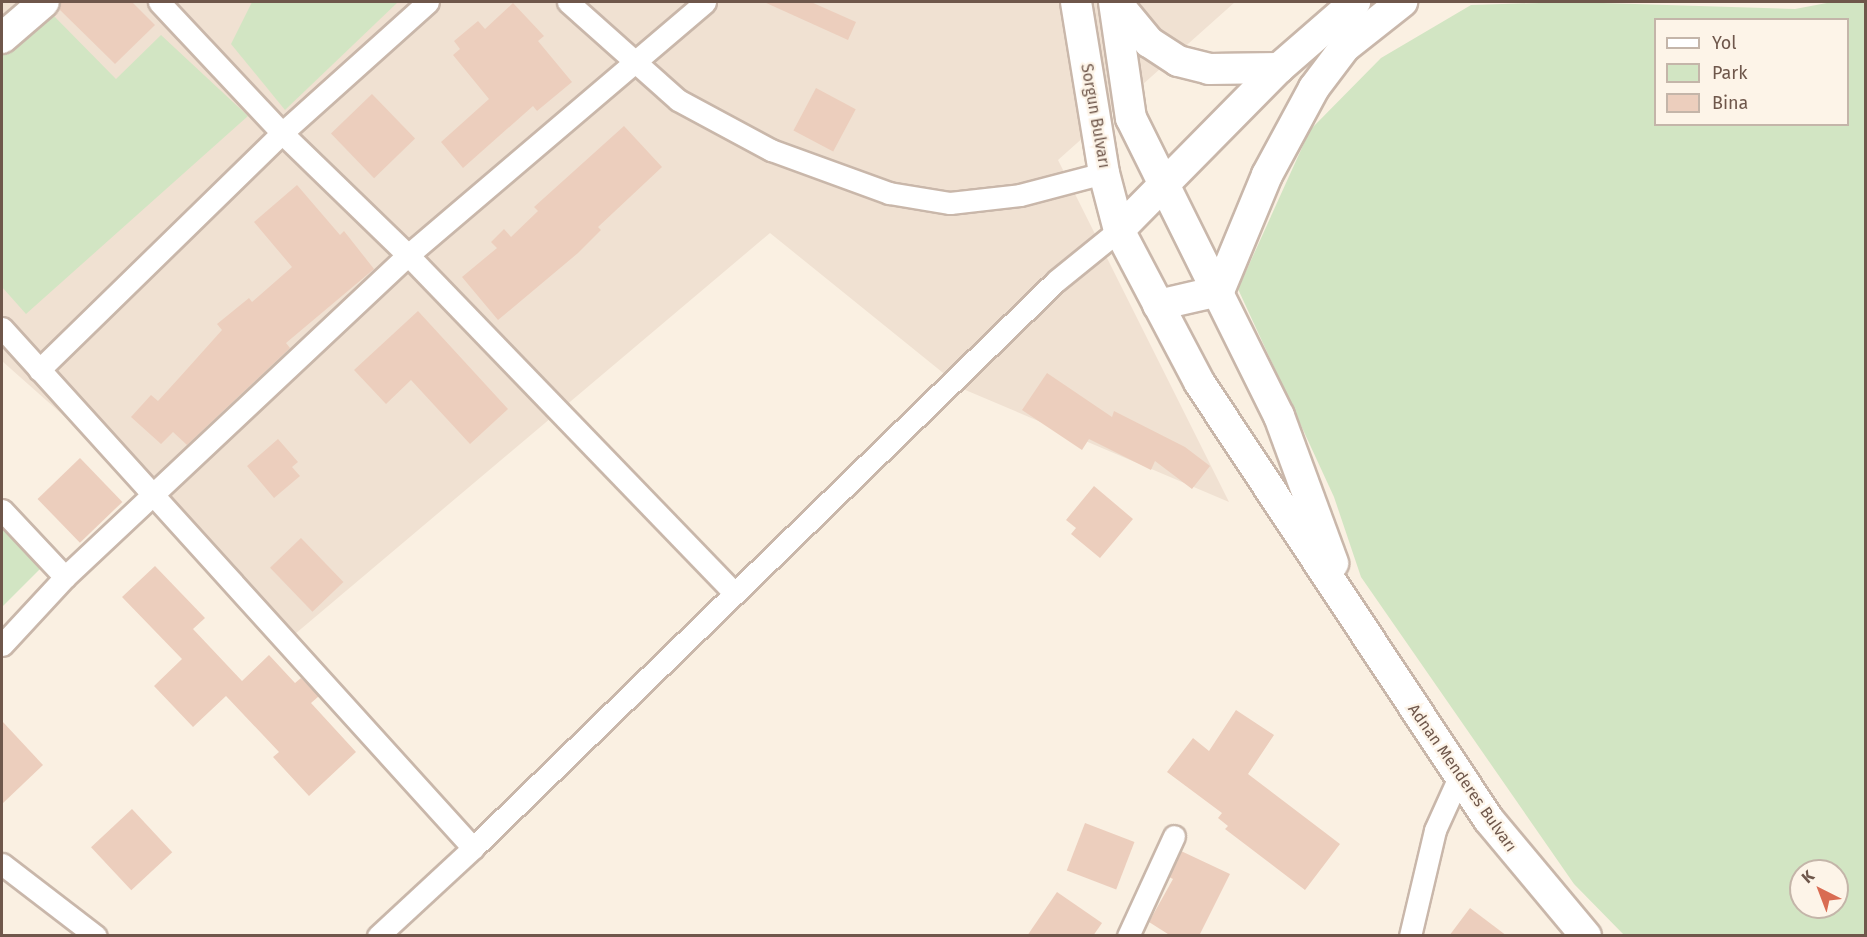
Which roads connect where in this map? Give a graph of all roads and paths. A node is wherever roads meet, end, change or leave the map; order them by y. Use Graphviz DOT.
graph roads {
  1 [pos="44,2"];
  2 [pos="159,2"];
  3 [pos="428,2"];
  4 [pos="568,2"];
  5 [pos="705,2"];
  6 [pos="1076,2"];
  7 [pos="1115,2"];
  8 [pos="1355,2"];
  9 [pos="1401,2"];
  10 [pos="2,38"];
  11 [pos="634,62"];
  12 [pos="1279,68"];
  13 [pos="282,133"];
  14 [pos="1104,173"];
  15 [pos="1161,186"];
  16 [pos="1119,230"];
  17 [pos="408,255"];
  18 [pos="1219,291"];
  19 [pos="1158,305"];
  20 [pos="2,328"];
  21 [pos="39,370"];
  22 [pos="153,495"];
  23 [pos="2,510"];
  24 [pos="65,577"];
  25 [pos="734,592"];
  26 [pos="1350,611"];
  27 [pos="2,645"];
  28 [pos="1459,777"];
  29 [pos="1174,836"];
  30 [pos="474,848"];
  31 [pos="6,876"];
  32 [pos="96,936"];
  33 [pos="378,936"];
  34 [pos="1128,936"];
  35 [pos="1410,936"];
  36 [pos="1586,936"];
  1 -- 10 [label="main road"];
  2 -- 13 [label="street"];
  3 -- 13 [label="street"];
  4 -- 11 [label="street"];
  5 -- 11 [label="street"];
  6 -- 14 [label="main road, Sorgun Bulvarı"];
  7 -- 12 [label="main road"];
  7 -- 15 [label="main road, Adnan Menderes Bulvarı"];
  8 -- 12 [label="main road"];
  9 -- 18 [label="main road"];
  11 -- 14 [label="street"];
  11 -- 17 [label="street"];
  12 -- 15 [label="main road"];
  13 -- 17 [label="street"];
  13 -- 21 [label="street"];
  14 -- 16 [label="main road, Sorgun Bulvarı"];
  15 -- 16 [label="main road"];
  15 -- 18 [label="main road, Adnan Menderes Bulvarı"];
  16 -- 19 [label="main road, Sorgun Bulvarı"];
  16 -- 25 [label="street"];
  17 -- 22 [label="street"];
  17 -- 25 [label="street"];
  18 -- 19 [label="main road"];
  18 -- 26 [label="main road, Adnan Menderes Bulvarı"];
  19 -- 26 [label="main road, Adnan Menderes Bulvarı"];
  20 -- 21 [label="street"];
  21 -- 22 [label="street"];
  22 -- 24 [label="street"];
  22 -- 30 [label="street"];
  23 -- 24 [label="street"];
  24 -- 27 [label="street"];
  25 -- 30 [label="street"];
  26 -- 28 [label="main road, Adnan Menderes Bulvarı"];
  28 -- 35 [label="street"];
  28 -- 36 [label="main road, Adnan Menderes Bulvarı"];
  29 -- 34 [label="street"];
  30 -- 33 [label="street"];
  31 -- 32 [label="street"];
}
